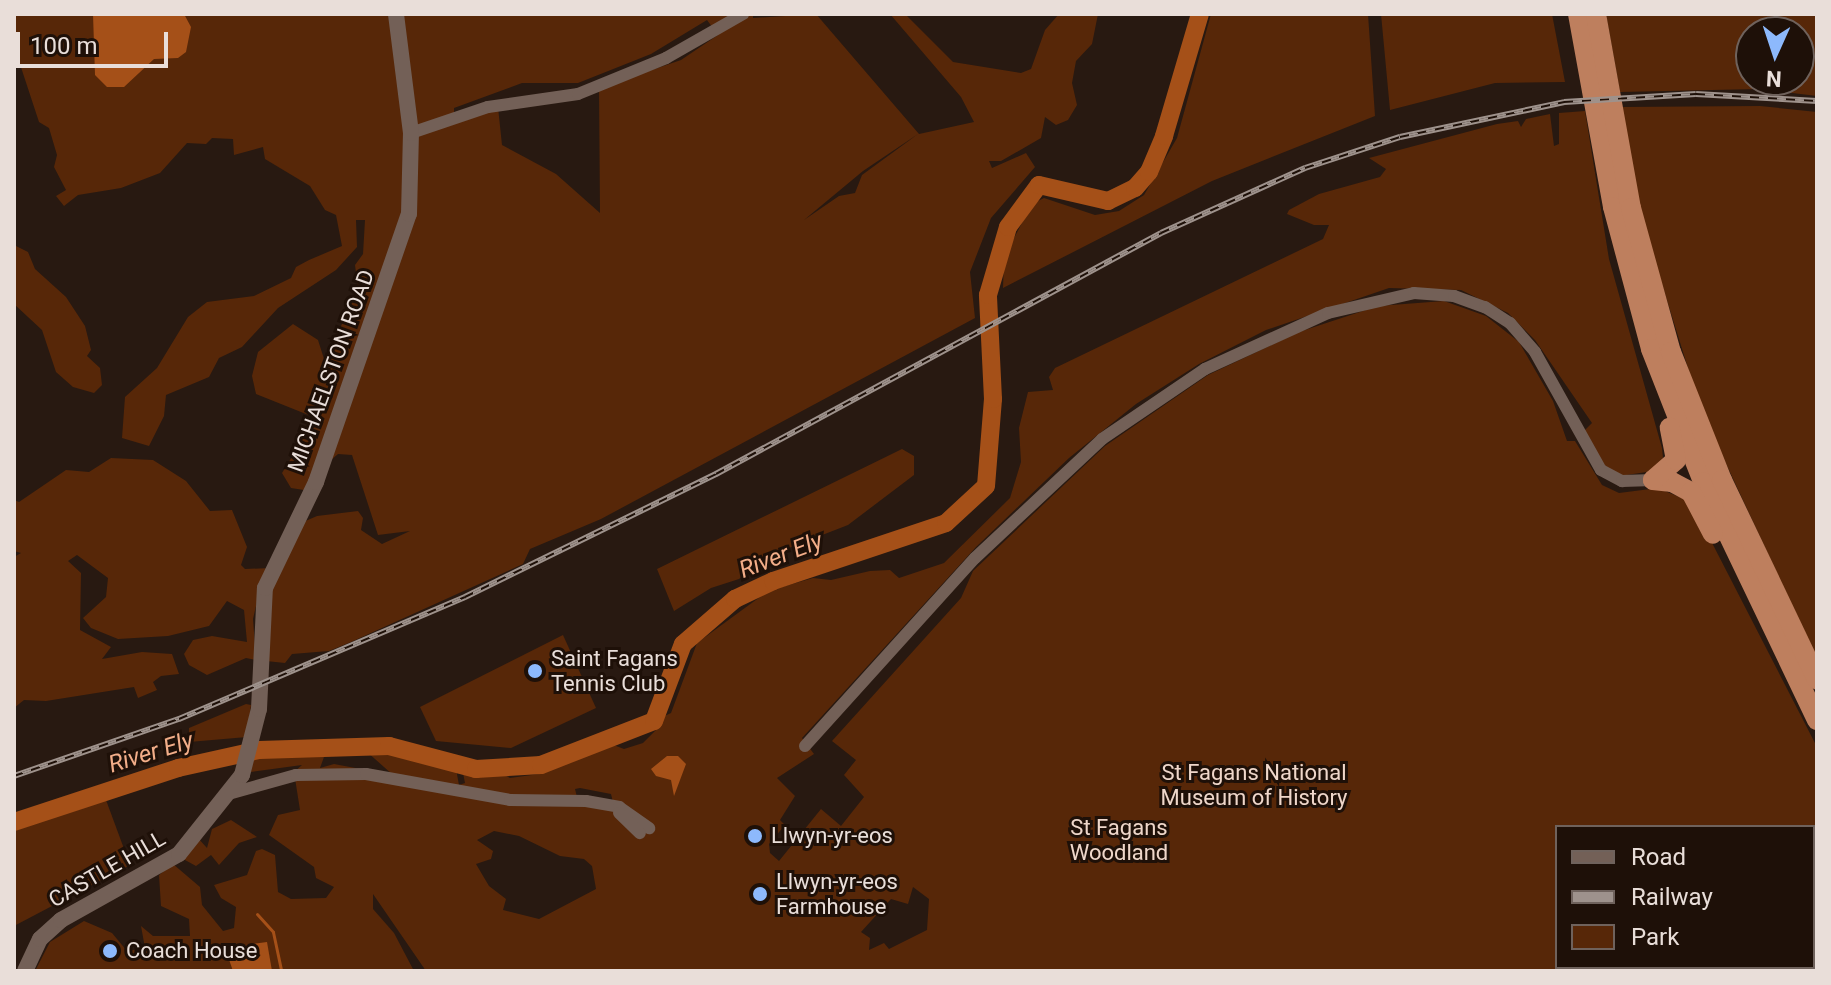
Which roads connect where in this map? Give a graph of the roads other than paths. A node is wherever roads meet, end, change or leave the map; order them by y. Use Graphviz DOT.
graph roads {
  1 [pos="396,14"];
  2 [pos="743,14"];
  3 [pos="1578,14"];
  4 [pos="1596,14"];
  5 [pos="1596,65"];
  6 [pos="411,133"];
  7 [pos="1613,207"];
  8 [pos="1653,480"];
  9 [pos="1817,679"];
  10 [pos="1817,720"];
  11 [pos="1817,732"];
  12 [pos="805,746"];
  13 [pos="243,770"];
  14 [pos="232,793"];
  15 [pos="644,831"];
  16 [pos="25,971"];
  1 -- 6 [label="street, MICHAELSTON ROAD"];
  2 -- 6 [label="street"];
  3 -- 5 [label="highway"];
  4 -- 5 [label="highway"];
  5 -- 7 [label="highway"];
  5 -- 9 [label="highway"];
  6 -- 13 [label="street, MICHAELSTON ROAD"];
  7 -- 8 [label="highway"];
  7 -- 10 [label="highway"];
  8 -- 11 [label="highway"];
  8 -- 12 [label="street"];
  13 -- 14 [label="street, CASTLE HILL"];
  14 -- 15 [label="street"];
  14 -- 16 [label="street, CASTLE HILL"];
}
